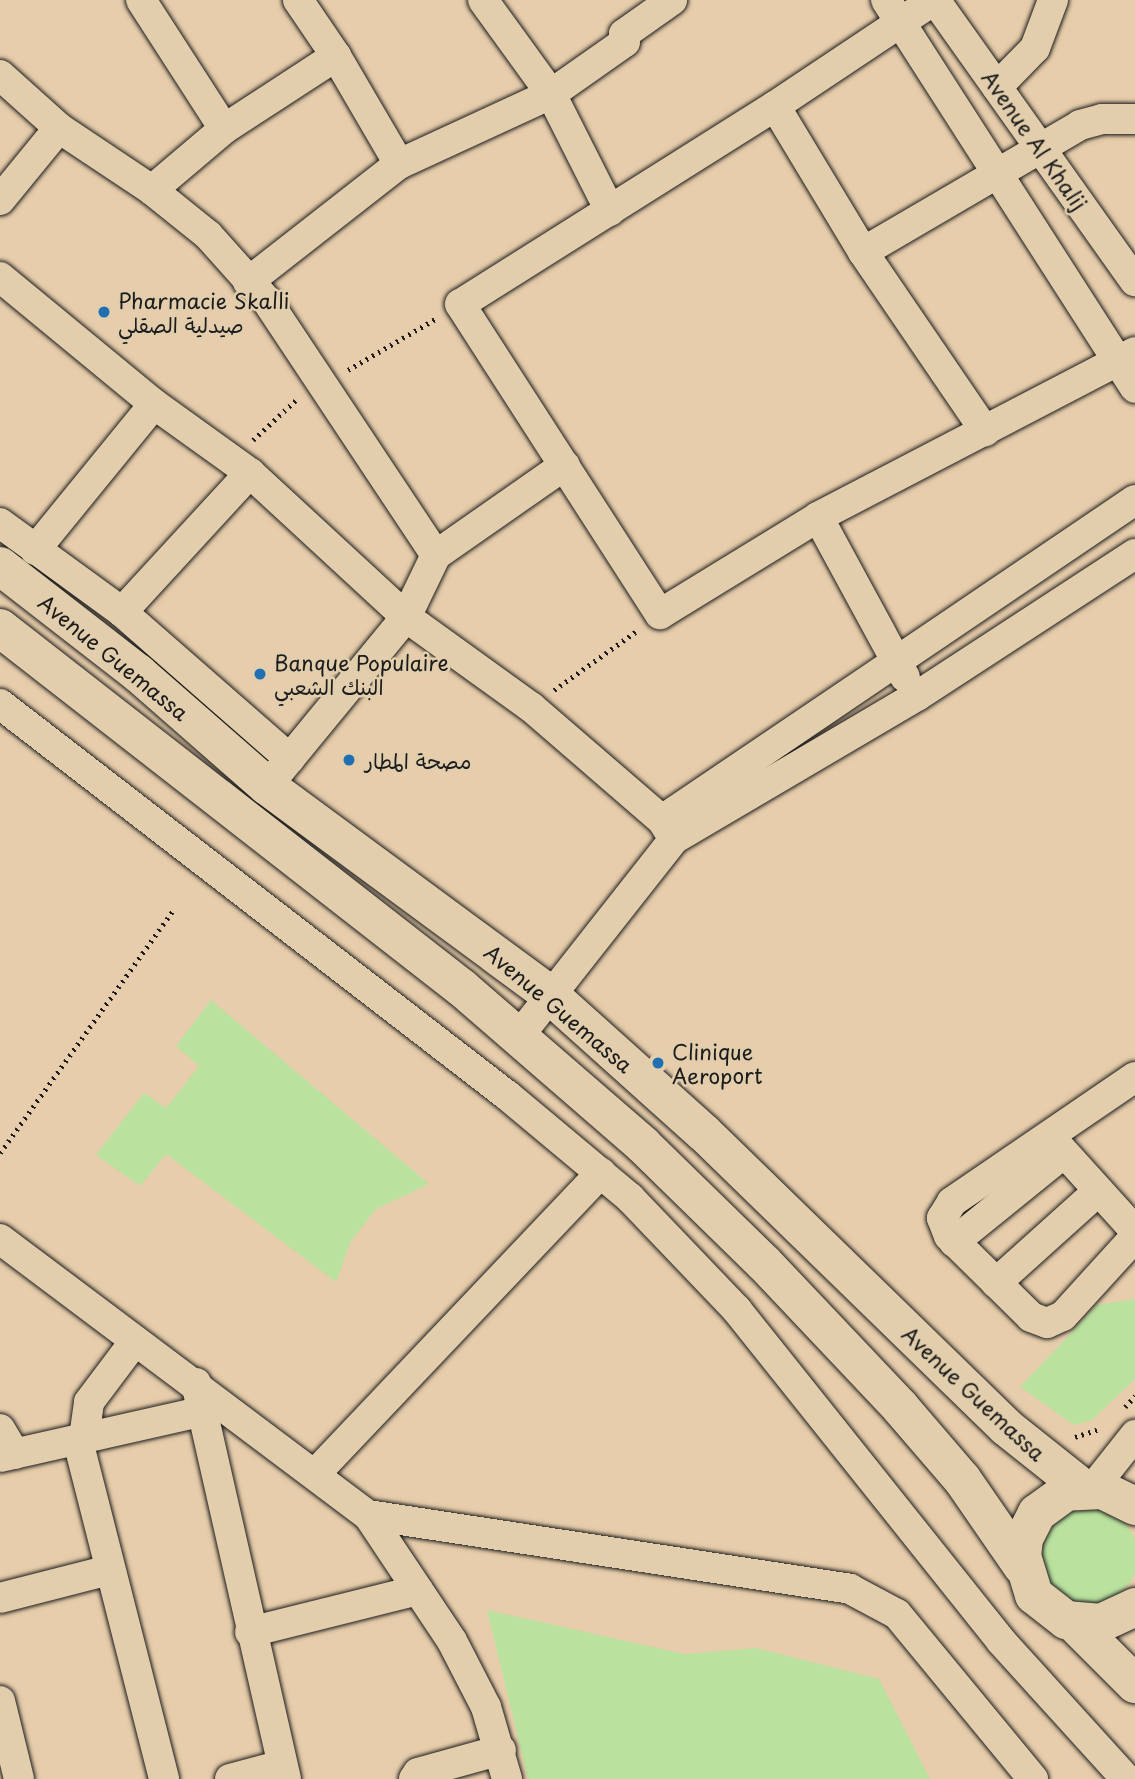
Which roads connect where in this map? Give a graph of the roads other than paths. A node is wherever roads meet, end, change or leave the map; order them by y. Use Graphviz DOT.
graph roads {
  1 [pos="141,0"];
  2 [pos="298,0"];
  3 [pos="483,0"];
  4 [pos="672,0"];
  5 [pos="934,0"];
  6 [pos="1053,0"];
  7 [pos="893,12"];
  8 [pos="336,56"];
  9 [pos="0,75"];
  10 [pos="997,87"];
  11 [pos="551,93"];
  12 [pos="775,106"];
  13 [pos="1135,119"];
  14 [pos="59,128"];
  15 [pos="224,129"];
  16 [pos="1040,150"];
  17 [pos="400,164"];
  18 [pos="996,174"];
  19 [pos="152,190"];
  20 [pos="0,200"];
  21 [pos="610,211"];
  22 [pos="863,252"];
  23 [pos="1135,281"];
  24 [pos="248,282"];
  25 [pos="5,292"];
  26 [pos="1126,355"];
  27 [pos="1135,388"];
  28 [pos="153,404"];
  29 [pos="985,431"];
  30 [pos="565,465"];
  31 [pos="241,466"];
  32 [pos="1135,500"];
  33 [pos="818,517"];
  34 [pos="0,523"];
  35 [pos="35,550"];
  36 [pos="1135,554"];
  37 [pos="436,555"];
  38 [pos="0,566"];
  39 [pos="122,612"];
  40 [pos="406,617"];
  41 [pos="0,628"];
  42 [pos="896,662"];
  43 [pos="917,696"];
  44 [pos="0,704"];
  45 [pos="279,772"];
  46 [pos="668,829"];
  47 [pos="550,995"];
  48 [pos="519,1036"];
  49 [pos="1135,1077"];
  50 [pos="1057,1145"];
  51 [pos="601,1172"];
  52 [pos="1098,1191"];
  53 [pos="1135,1231"];
  54 [pos="1135,1237"];
  55 [pos="0,1239"];
  56 [pos="996,1283"];
  57 [pos="135,1340"];
  58 [pos="197,1397"];
  59 [pos="1121,1424"];
  60 [pos="81,1439"];
  61 [pos="5,1447"];
  62 [pos="316,1473"];
  63 [pos="1088,1488"];
  64 [pos="1135,1506"];
  65 [pos="369,1515"];
  66 [pos="1022,1566"];
  67 [pos="109,1570"];
  68 [pos="418,1590"];
  69 [pos="0,1598"];
  70 [pos="1135,1606"];
  71 [pos="1073,1622"];
  72 [pos="250,1632"];
  73 [pos="1135,1684"];
  74 [pos="0,1701"];
  75 [pos="501,1750"];
  76 [pos="284,1772"];
  77 [pos="19,1779"];
  78 [pos="164,1779"];
  79 [pos="230,1779"];
  80 [pos="414,1779"];
  81 [pos="507,1779"];
  82 [pos="1033,1779"];
  83 [pos="1126,1779"];
  1 -- 15 [label="street"];
  2 -- 8 [label="street"];
  3 -- 11 [label="street"];
  4 -- 11 [label="street"];
  5 -- 7 [label="street"];
  5 -- 10 [label="street, Avenue Al Khalij"];
  6 -- 10 [label="street"];
  7 -- 12 [label="street"];
  7 -- 18 [label="street"];
  8 -- 15 [label="street"];
  8 -- 17 [label="street"];
  9 -- 14 [label="street"];
  10 -- 16 [label="street, Avenue Al Khalij"];
  11 -- 17 [label="street"];
  11 -- 21 [label="street"];
  12 -- 21 [label="street"];
  12 -- 22 [label="street"];
  13 -- 16 [label="street"];
  14 -- 19 [label="street"];
  14 -- 20 [label="street"];
  15 -- 19 [label="street"];
  16 -- 18 [label="street"];
  16 -- 23 [label="street, Avenue Al Khalij"];
  17 -- 24 [label="street"];
  18 -- 22 [label="street"];
  18 -- 26 [label="street"];
  19 -- 24 [label="street"];
  21 -- 30 [label="street"];
  22 -- 29 [label="street"];
  24 -- 37 [label="street"];
  25 -- 28 [label="street"];
  26 -- 27 [label="street"];
  26 -- 29 [label="street"];
  28 -- 31 [label="street"];
  28 -- 35 [label="street"];
  29 -- 33 [label="street"];
  30 -- 33 [label="street"];
  30 -- 37 [label="street"];
  31 -- 39 [label="street"];
  31 -- 40 [label="street"];
  32 -- 42 [label="street"];
  33 -- 42 [label="street"];
  34 -- 35 [label="street"];
  35 -- 39 [label="street"];
  36 -- 43 [label="street"];
  37 -- 40 [label="street"];
  38 -- 45 [label="main road, Avenue Guemassa"];
  39 -- 45 [label="street"];
  40 -- 45 [label="street"];
  40 -- 46 [label="street"];
  41 -- 48 [label="main road"];
  42 -- 43 [label="street"];
  42 -- 46 [label="street"];
  43 -- 46 [label="street"];
  44 -- 51 [label="street"];
  45 -- 47 [label="main road, Avenue Guemassa"];
  46 -- 47 [label="street"];
  47 -- 48 [label="street"];
  47 -- 63 [label="main road, Avenue Guemassa"];
  48 -- 66 [label="main road"];
  49 -- 50 [label="street"];
  50 -- 52 [label="street"];
  50 -- 56 [label="street"];
  51 -- 62 [label="street"];
  51 -- 83 [label="street"];
  52 -- 53 [label="street"];
  52 -- 56 [label="street"];
  54 -- 56 [label="street"];
  55 -- 57 [label="street"];
  57 -- 58 [label="street"];
  57 -- 60 [label="street"];
  58 -- 60 [label="street"];
  58 -- 62 [label="street"];
  58 -- 72 [label="street"];
  59 -- 63 [label="street"];
  60 -- 61 [label="street"];
  60 -- 67 [label="street"];
  62 -- 65 [label="street"];
  63 -- 64 [label="main road, Avenue Guemassa"];
  63 -- 66 [label="main road"];
  65 -- 68 [label="street"];
  65 -- 82 [label="street"];
  66 -- 71 [label="main road"];
  67 -- 69 [label="street"];
  67 -- 78 [label="street"];
  68 -- 72 [label="street"];
  68 -- 75 [label="street"];
  70 -- 71 [label="main road"];
  71 -- 73 [label="main road"];
  72 -- 76 [label="street"];
  74 -- 77 [label="street"];
  75 -- 80 [label="street"];
  75 -- 81 [label="street"];
  76 -- 79 [label="street"];
}
